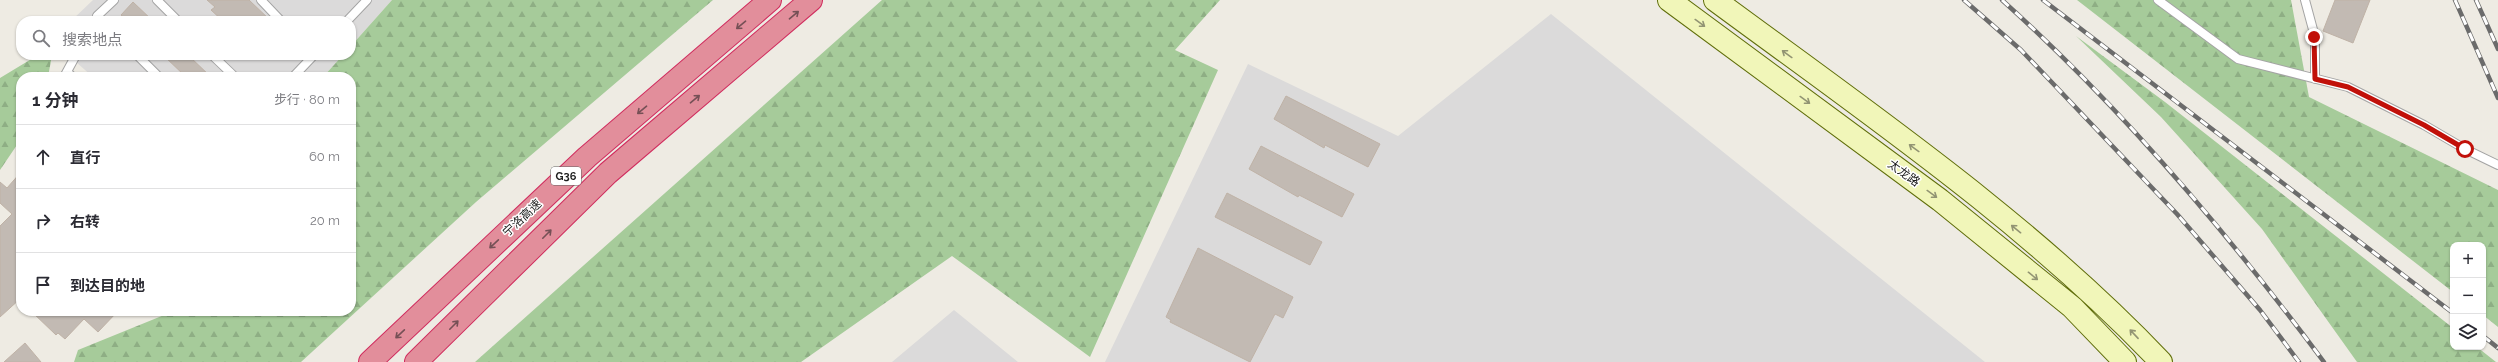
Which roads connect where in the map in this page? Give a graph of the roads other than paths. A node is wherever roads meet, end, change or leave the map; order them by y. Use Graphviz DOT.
graph roads {
  1 [pos="114,0"];
  2 [pos="157,0"];
  3 [pos="261,0"];
  4 [pos="367,0"];
  5 [pos="770,0"];
  6 [pos="811,0"];
  7 [pos="1669,0"];
  8 [pos="1715,0"];
  9 [pos="2158,0"];
  10 [pos="2305,0"];
  11 [pos="101,16"];
  12 [pos="173,16"];
  13 [pos="276,16"];
  14 [pos="352,16"];
  15 [pos="74,60"];
  16 [pos="142,60"];
  17 [pos="217,60"];
  18 [pos="309,60"];
  19 [pos="69,72"];
  20 [pos="154,72"];
  21 [pos="230,72"];
  22 [pos="298,72"];
  23 [pos="2315,79"];
  24 [pos="2498,165"];
  25 [pos="370,362"];
  26 [pos="416,362"];
  27 [pos="2125,362"];
  28 [pos="2161,362"];
  1 -- 11 [label="lane"];
  2 -- 12 [label="lane"];
  3 -- 13 [label="lane"];
  4 -- 14 [label="lane"];
  5 -- 25 [label="highway, 宁洛高速 / G36, one-way"];
  26 -- 6 [label="highway, G36, one-way"];
  7 -- 27 [label="main road, 太龙路, one-way"];
  28 -- 8 [label="main road, one-way"];
  9 -- 23 [label="lane"];
  10 -- 23 [label="lane"];
  15 -- 19 [label="lane"];
  16 -- 20 [label="lane"];
  17 -- 21 [label="lane"];
  18 -- 22 [label="lane"];
  23 -- 24 [label="lane"];
}
